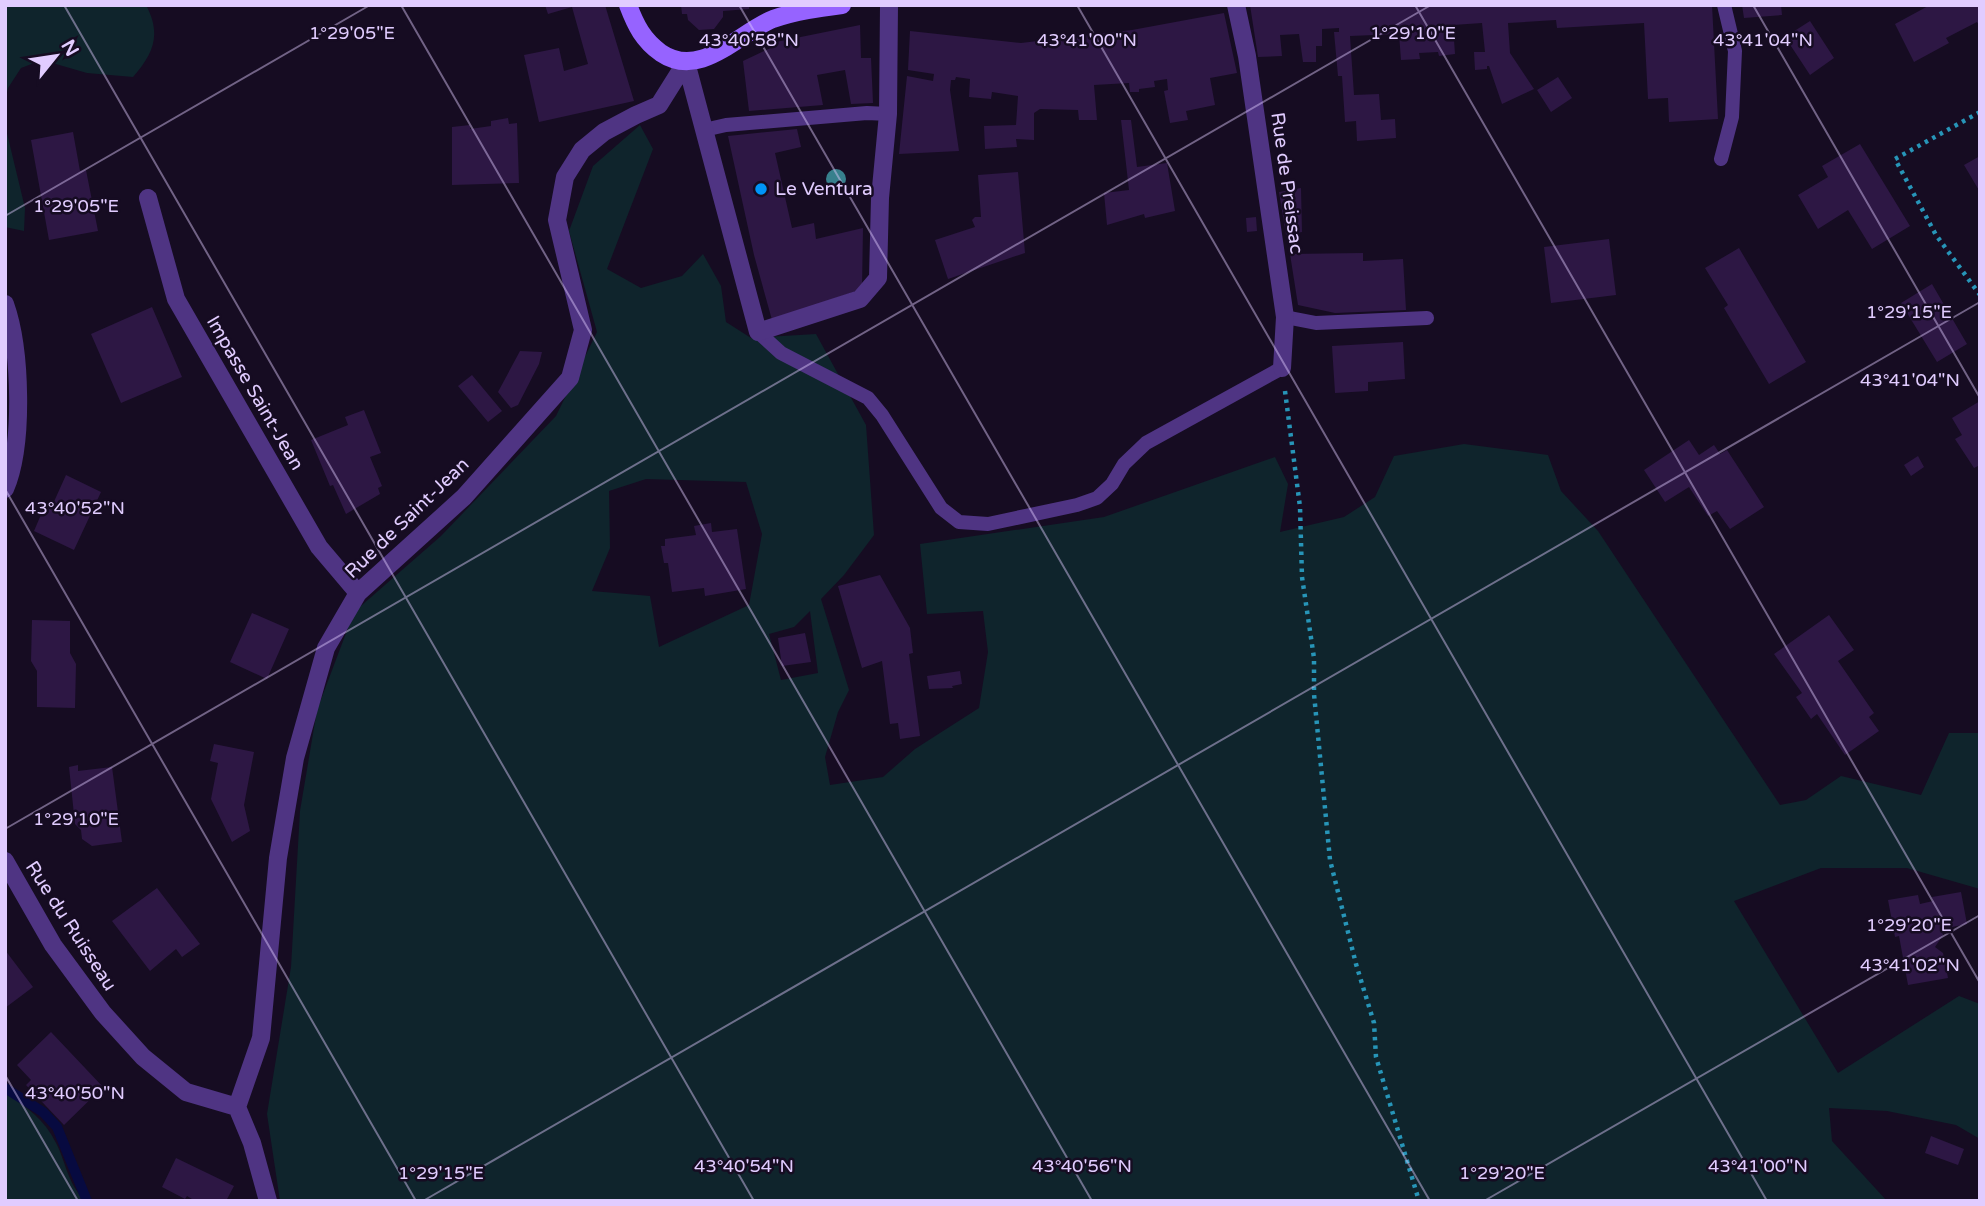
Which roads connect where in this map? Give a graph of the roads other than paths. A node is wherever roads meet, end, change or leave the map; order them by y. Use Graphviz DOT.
graph roads {
  1 [pos="628,5"];
  2 [pos="842,5"];
  3 [pos="889,5"];
  4 [pos="1236,5"];
  5 [pos="1724,5"];
  6 [pos="686,62"];
  7 [pos="888,114"];
  8 [pos="704,130"];
  9 [pos="1721,159"];
  10 [pos="148,198"];
  11 [pos="5,304"];
  12 [pos="1285,317"];
  13 [pos="1427,318"];
  14 [pos="758,332"];
  15 [pos="1282,368"];
  16 [pos="5,489"];
  17 [pos="358,593"];
  18 [pos="5,861"];
  19 [pos="237,1107"];
  20 [pos="268,1201"];
  1 -- 6 [label="main road"];
  2 -- 6 [label="main road"];
  3 -- 7 [label="street"];
  4 -- 12 [label="street, Rue de Preissac"];
  5 -- 9 [label="lane"];
  6 -- 8 [label="street"];
  6 -- 17 [label="street, Rue de Saint-Jean"];
  7 -- 8 [label="lane"];
  7 -- 14 [label="street"];
  8 -- 14 [label="street"];
  10 -- 17 [label="street, Impasse Saint-Jean"];
  11 -- 16 [label="street"];
  12 -- 13 [label="lane"];
  12 -- 15 [label="street, Rue de Preissac"];
  14 -- 15 [label="lane"];
  17 -- 19 [label="street, Rue de Saint-Jean"];
  18 -- 19 [label="street, Rue du Ruisseau"];
  19 -- 20 [label="street"];
}
